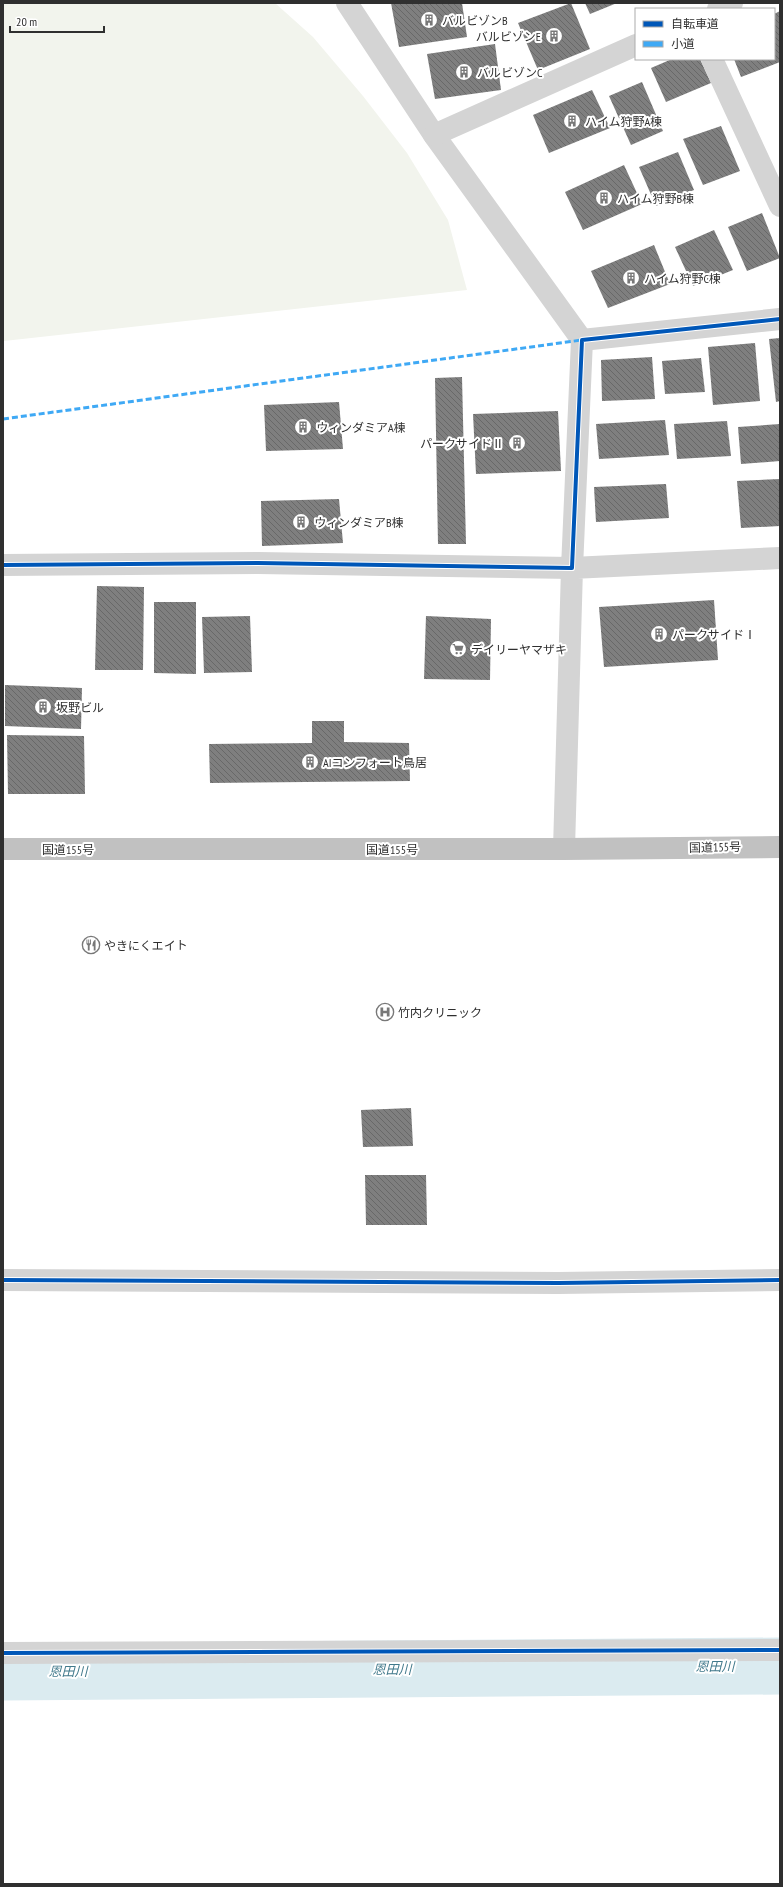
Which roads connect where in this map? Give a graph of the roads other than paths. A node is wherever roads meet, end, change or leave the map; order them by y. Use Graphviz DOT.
graph roads {
  1 [pos="347,3"];
  2 [pos="732,3"];
  3 [pos="720,8"];
  4 [pos="635,45"];
  5 [pos="712,60"];
  6 [pos="434,135"];
  7 [pos="780,206"];
  8 [pos="780,319"];
  9 [pos="582,340"];
  10 [pos="780,558"];
  11 [pos="3,565"];
  12 [pos="572,568"];
  13 [pos="780,847"];
  14 [pos="3,848"];
  15 [pos="564,849"];
  16 [pos="3,1280"];
  17 [pos="780,1280"];
  18 [pos="780,1650"];
  19 [pos="3,1653"];
  1 -- 6 [label="street"];
  2 -- 3 [label="street"];
  4 -- 6 [label="street"];
  5 -- 7 [label="street"];
  6 -- 9 [label="street"];
  8 -- 9 [label="street"];
  9 -- 12 [label="street"];
  10 -- 12 [label="street"];
  11 -- 12 [label="street"];
  12 -- 15 [label="street"];
  13 -- 15 [label="highway, 国道155号"];
  14 -- 15 [label="highway, 国道155号"];
  16 -- 17 [label="street"];
  18 -- 19 [label="street"];
}
